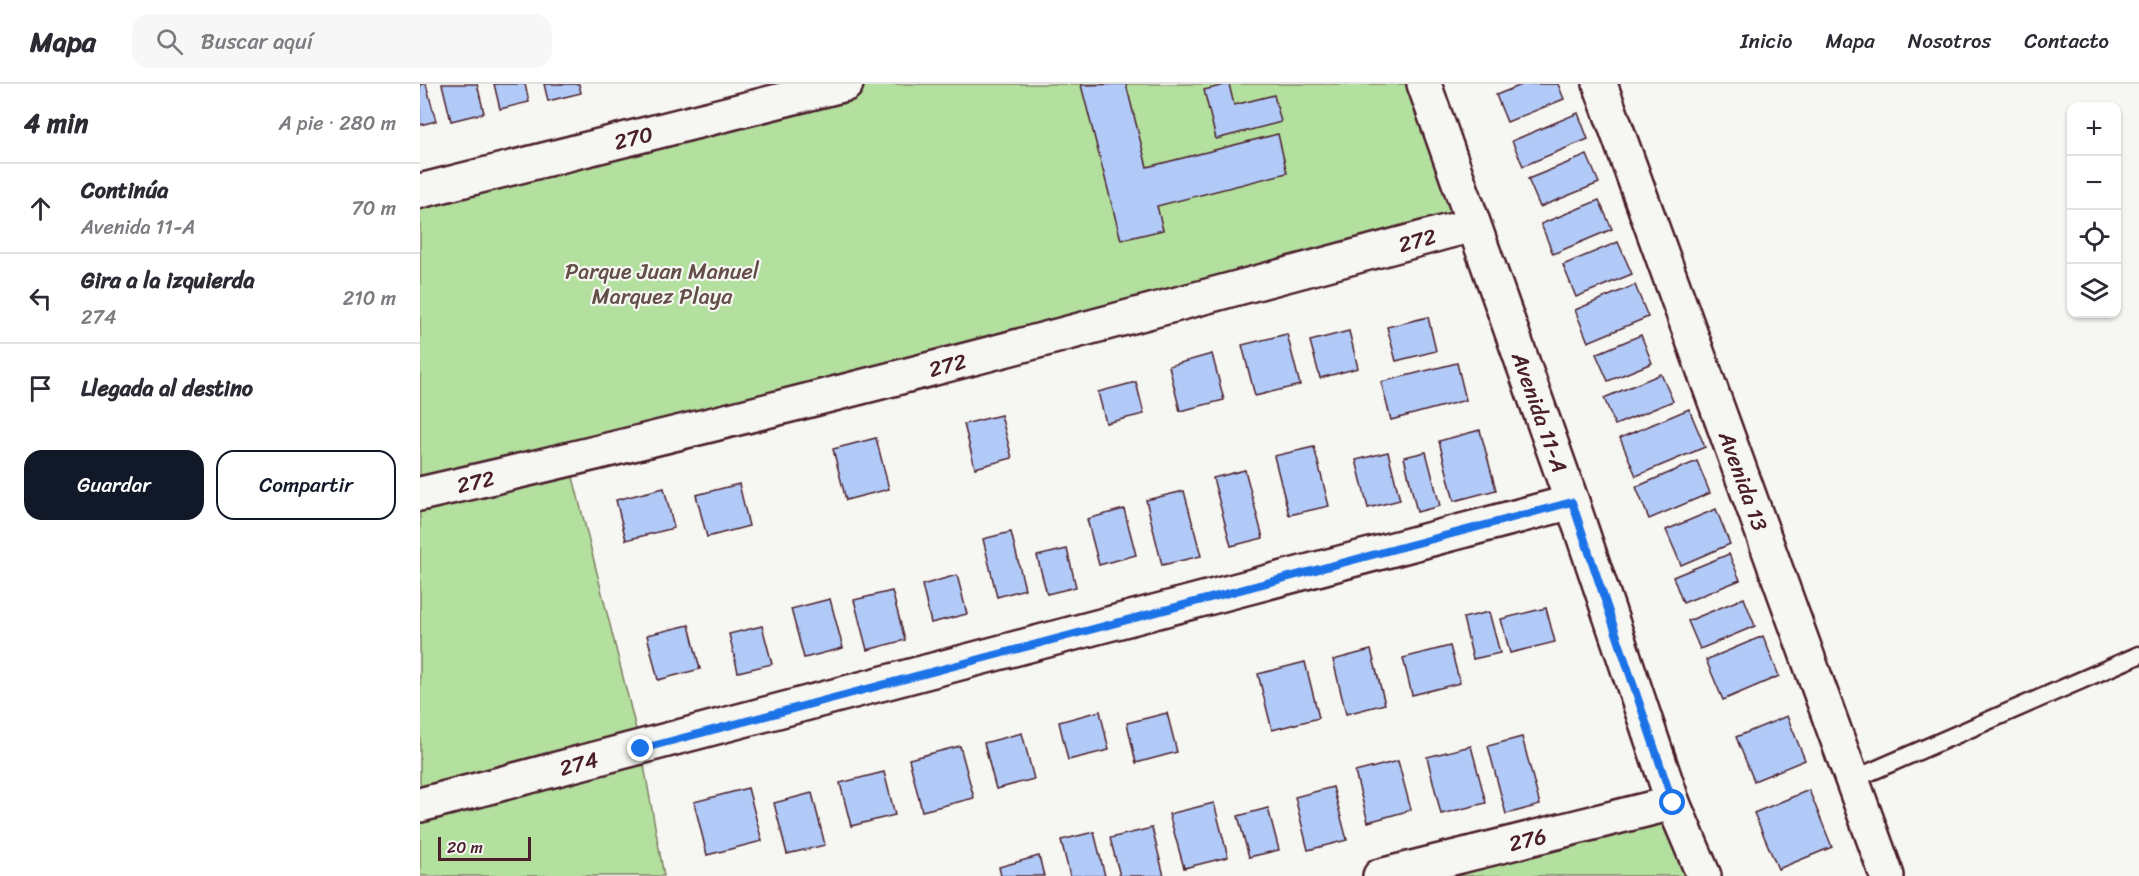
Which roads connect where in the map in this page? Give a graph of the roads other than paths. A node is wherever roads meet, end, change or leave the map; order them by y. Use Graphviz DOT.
graph roads {
  1 [pos="846,84"];
  2 [pos="1424,84"];
  3 [pos="1600,84"];
  4 [pos="420,191"];
  5 [pos="1472,225"];
  6 [pos="420,494"];
  7 [pos="1572,502"];
  8 [pos="2139,655"];
  9 [pos="1851,780"];
  10 [pos="1673,803"];
  11 [pos="420,805"];
  12 [pos="1380,876"];
  13 [pos="1704,876"];
  14 [pos="1887,876"];
  1 -- 4 [label="street, 270"];
  2 -- 5 [label="street, Avenida 11-A"];
  3 -- 9 [label="street, Avenida 13"];
  5 -- 6 [label="street, 272"];
  5 -- 7 [label="street, Avenida 11-A"];
  7 -- 10 [label="street, Avenida 11-A"];
  7 -- 11 [label="street, 274"];
  8 -- 9 [label="lane"];
  9 -- 14 [label="street, Avenida 13"];
  10 -- 12 [label="street, 276"];
  10 -- 13 [label="street, Avenida 11-A"];
}
